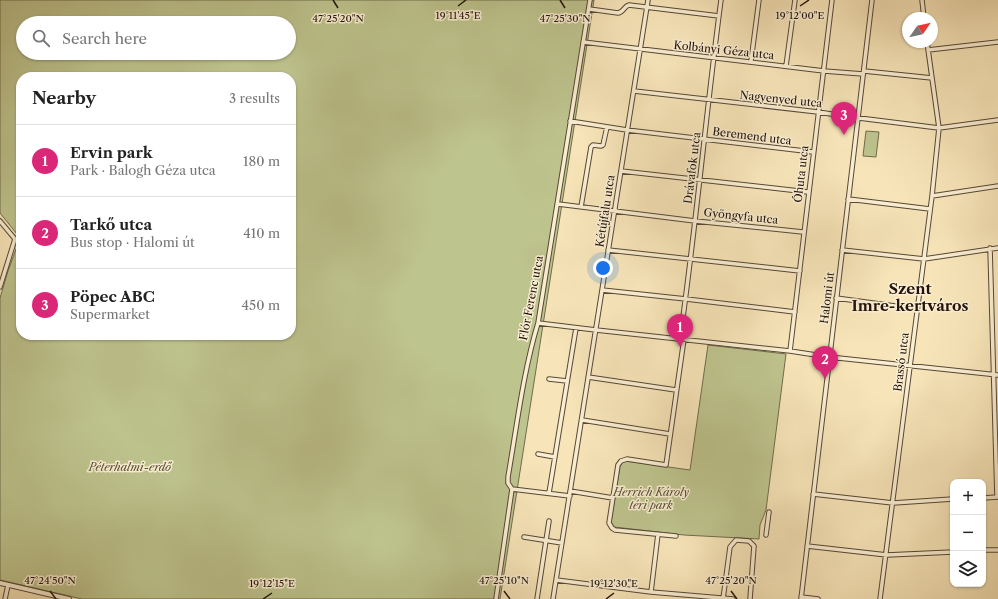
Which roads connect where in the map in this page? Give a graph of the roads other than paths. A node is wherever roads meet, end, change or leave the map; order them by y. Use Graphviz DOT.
graph roads {
  1 [pos="590,0"];
  2 [pos="648,0"];
  3 [pos="721,0"];
  4 [pos="759,0"];
  5 [pos="795,0"];
  6 [pos="832,0"];
  7 [pos="872,0"];
  8 [pos="922,0"];
  9 [pos="647,8"];
  10 [pos="589,9"];
  11 [pos="923,12"];
  12 [pos="719,16"];
  13 [pos="583,42"];
  14 [pos="998,42"];
  15 [pos="640,49"];
  16 [pos="928,50"];
  17 [pos="714,58"];
  18 [pos="751,61"];
  19 [pos="786,66"];
  20 [pos="824,71"];
  21 [pos="863,73"];
  22 [pos="932,78"];
  23 [pos="634,91"];
  24 [pos="709,100"];
  25 [pos="818,112"];
  26 [pos="858,118"];
  27 [pos="998,120"];
  28 [pos="570,121"];
  29 [pos="607,127"];
  30 [pos="939,128"];
  31 [pos="627,130"];
  32 [pos="704,140"];
  33 [pos="813,152"];
  34 [pos="621,170"];
  35 [pos="699,179"];
  36 [pos="998,186"];
  37 [pos="808,192"];
  38 [pos="932,196"];
  39 [pos="848,199"];
  40 [pos="558,204"];
  41 [pos="581,207"];
  42 [pos="930,209"];
  43 [pos="615,211"];
  44 [pos="0,220"];
  45 [pos="695,221"];
  46 [pos="803,232"];
  47 [pos="990,248"];
  48 [pos="998,248"];
  49 [pos="608,250"];
  50 [pos="842,250"];
  51 [pos="691,259"];
  52 [pos="924,259"];
  53 [pos="800,271"];
  54 [pos="0,287"];
  55 [pos="602,290"];
  56 [pos="836,298"];
  57 [pos="686,299"];
  58 [pos="916,309"];
  59 [pos="795,312"];
  60 [pos="538,323"];
  61 [pos="576,328"];
  62 [pos="596,330"];
  63 [pos="682,339"];
  64 [pos="790,351"];
  65 [pos="830,357"];
  66 [pos="911,366"];
  67 [pos="996,375"];
  68 [pos="588,377"];
  69 [pos="549,379"];
  70 [pos="568,381"];
  71 [pos="676,390"];
  72 [pos="582,420"];
  73 [pos="670,434"];
  74 [pos="538,454"];
  75 [pos="555,457"];
  76 [pos="512,489"];
  77 [pos="570,491"];
  78 [pos="549,493"];
  79 [pos="813,494"];
  80 [pos="570,496"];
  81 [pos="998,497"];
  82 [pos="613,498"];
  83 [pos="986,498"];
  84 [pos="950,499"];
  85 [pos="893,502"];
  86 [pos="769,512"];
  87 [pos="549,521"];
  88 [pos="658,534"];
  89 [pos="766,535"];
  90 [pos="676,536"];
  91 [pos="524,537"];
  92 [pos="546,541"];
  93 [pos="562,543"];
  94 [pos="807,546"];
  95 [pos="986,550"];
  96 [pos="998,550"];
  97 [pos="950,552"];
  98 [pos="887,554"];
  99 [pos="556,580"];
  100 [pos="0,584"];
  101 [pos="8,585"];
  102 [pos="651,592"];
  103 [pos="723,598"];
  104 [pos="801,598"];
  105 [pos="5,599"];
  106 [pos="69,599"];
  107 [pos="496,599"];
  108 [pos="537,599"];
  109 [pos="553,599"];
  110 [pos="734,599"];
  111 [pos="750,599"];
  112 [pos="818,599"];
  113 [pos="880,599"];
  1 -- 10 [label="street, Flór Ferenc utca"];
  2 -- 9 [label="street, Kétújfalu utca"];
  3 -- 12 [label="street, Drávafok utca"];
  4 -- 18 [label="street"];
  5 -- 19 [label="street"];
  6 -- 20 [label="street, Óhuta utca"];
  7 -- 21 [label="street, Halomi út"];
  8 -- 11 [label="street"];
  9 -- 10 [label="street"];
  9 -- 12 [label="street"];
  9 -- 15 [label="street, Kétújfalu utca"];
  10 -- 13 [label="street, Flór Ferenc utca"];
  12 -- 17 [label="street, Drávafok utca"];
  13 -- 15 [label="street, Kolbányi Géza utca"];
  13 -- 28 [label="street, Flór Ferenc utca"];
  14 -- 16 [label="street"];
  15 -- 17 [label="street, Kolbányi Géza utca"];
  15 -- 23 [label="street, Kétújfalu utca"];
  16 -- 22 [label="street, Brassó utca"];
  17 -- 18 [label="street, Kolbányi Géza utca"];
  17 -- 24 [label="street, Drávafok utca"];
  18 -- 19 [label="street, Kolbányi Géza utca"];
  19 -- 20 [label="street, Kolbányi Géza utca"];
  20 -- 21 [label="street, Kolbányi Géza utca"];
  20 -- 25 [label="street, Óhuta utca"];
  21 -- 22 [label="street, Kolbányi Géza utca"];
  21 -- 26 [label="street, Halomi út"];
  22 -- 30 [label="street, Brassó utca"];
  23 -- 24 [label="street, Nagyenyed utca"];
  23 -- 31 [label="street, Kétújfalu utca"];
  24 -- 25 [label="street, Nagyenyed utca"];
  24 -- 32 [label="street, Drávafok utca"];
  25 -- 26 [label="street, Nagyenyed utca"];
  25 -- 33 [label="street, Óhuta utca"];
  26 -- 30 [label="street, Nagyenyed utca"];
  26 -- 39 [label="street, Halomi út"];
  27 -- 30 [label="street, Nagyenyed utca"];
  28 -- 29 [label="street, Beremend utca"];
  28 -- 40 [label="street, Flór Ferenc utca"];
  29 -- 31 [label="street, Beremend utca"];
  29 -- 41 [label="street"];
  30 -- 38 [label="street, Brassó utca"];
  31 -- 32 [label="street, Beremend utca"];
  31 -- 34 [label="street, Kétújfalu utca"];
  32 -- 33 [label="street, Beremend utca"];
  32 -- 35 [label="street, Drávafok utca"];
  33 -- 37 [label="street, Óhuta utca"];
  34 -- 35 [label="street"];
  34 -- 43 [label="street, Kétújfalu utca"];
  35 -- 37 [label="street"];
  35 -- 45 [label="street, Drávafok utca"];
  36 -- 38 [label="street"];
  37 -- 46 [label="street, Óhuta utca"];
  38 -- 42 [label="street, Brassó utca"];
  39 -- 42 [label="street"];
  39 -- 50 [label="street, Halomi út"];
  40 -- 41 [label="street, Gyöngyfa utca"];
  40 -- 60 [label="street, Flór Ferenc utca"];
  41 -- 43 [label="street, Gyöngyfa utca"];
  42 -- 52 [label="street, Brassó utca"];
  43 -- 45 [label="street, Gyöngyfa utca"];
  43 -- 49 [label="street, Kétújfalu utca"];
  44 -- 54 [label="street"];
  45 -- 46 [label="street, Gyöngyfa utca"];
  45 -- 51 [label="street, Drávafok utca"];
  46 -- 53 [label="street, Óhuta utca"];
  47 -- 48 [label="street"];
  47 -- 52 [label="street"];
  47 -- 67 [label="street"];
  49 -- 51 [label="street"];
  49 -- 55 [label="street, Kétújfalu utca"];
  50 -- 52 [label="street"];
  50 -- 56 [label="street, Halomi út"];
  51 -- 53 [label="street"];
  51 -- 57 [label="street, Drávafok utca"];
  52 -- 58 [label="street, Brassó utca"];
  53 -- 59 [label="street, Óhuta utca"];
  55 -- 57 [label="street"];
  55 -- 62 [label="street, Kétújfalu utca"];
  56 -- 58 [label="street"];
  56 -- 65 [label="street, Halomi út"];
  57 -- 59 [label="street"];
  57 -- 63 [label="street, Drávafok utca"];
  58 -- 66 [label="street, Brassó utca"];
  59 -- 64 [label="street, Óhuta utca"];
  60 -- 61 [label="street"];
  60 -- 76 [label="street, Flór Ferenc utca"];
  61 -- 62 [label="street"];
  61 -- 70 [label="street"];
  62 -- 63 [label="street"];
  62 -- 68 [label="street, Kétújfalu utca"];
  63 -- 64 [label="street"];
  63 -- 71 [label="street, Drávafok utca"];
  64 -- 65 [label="street"];
  65 -- 66 [label="street"];
  65 -- 79 [label="street, Halomi út"];
  66 -- 67 [label="street"];
  66 -- 85 [label="street, Brassó utca"];
  67 -- 81 [label="street"];
  68 -- 71 [label="street"];
  68 -- 72 [label="street, Kétújfalu utca"];
  69 -- 70 [label="street"];
  70 -- 75 [label="street"];
  71 -- 73 [label="street, Drávafok utca"];
  72 -- 73 [label="street"];
  72 -- 77 [label="street, Kétújfalu utca"];
  73 -- 82 [label="street, Drávafok utca"];
  74 -- 75 [label="street"];
  75 -- 78 [label="street"];
  76 -- 78 [label="street"];
  76 -- 107 [label="street, Flór Ferenc utca"];
  77 -- 80 [label="street, Kétújfalu utca"];
  77 -- 82 [label="street"];
  78 -- 80 [label="street"];
  79 -- 85 [label="street"];
  79 -- 94 [label="street, Halomi út"];
  80 -- 93 [label="street, Kétújfalu utca"];
  81 -- 83 [label="street"];
  82 -- 88 [label="street"];
  84 -- 85 [label="street"];
  85 -- 98 [label="street, Brassó utca"];
  86 -- 89 [label="street"];
  87 -- 92 [label="street"];
  88 -- 90 [label="street"];
  88 -- 102 [label="street"];
  91 -- 92 [label="street"];
  92 -- 93 [label="street"];
  92 -- 108 [label="street"];
  93 -- 99 [label="street, Kétújfalu utca"];
  94 -- 98 [label="street"];
  94 -- 104 [label="street, Halomi út"];
  95 -- 96 [label="street"];
  97 -- 98 [label="street"];
  98 -- 113 [label="street, Brassó utca"];
  99 -- 102 [label="street"];
  99 -- 109 [label="street, Kétújfalu utca"];
  100 -- 101 [label="street"];
  101 -- 105 [label="street"];
  101 -- 106 [label="street"];
  102 -- 103 [label="street"];
  103 -- 110 [label="street"];
  103 -- 111 [label="street"];
  104 -- 112 [label="street"];
}
